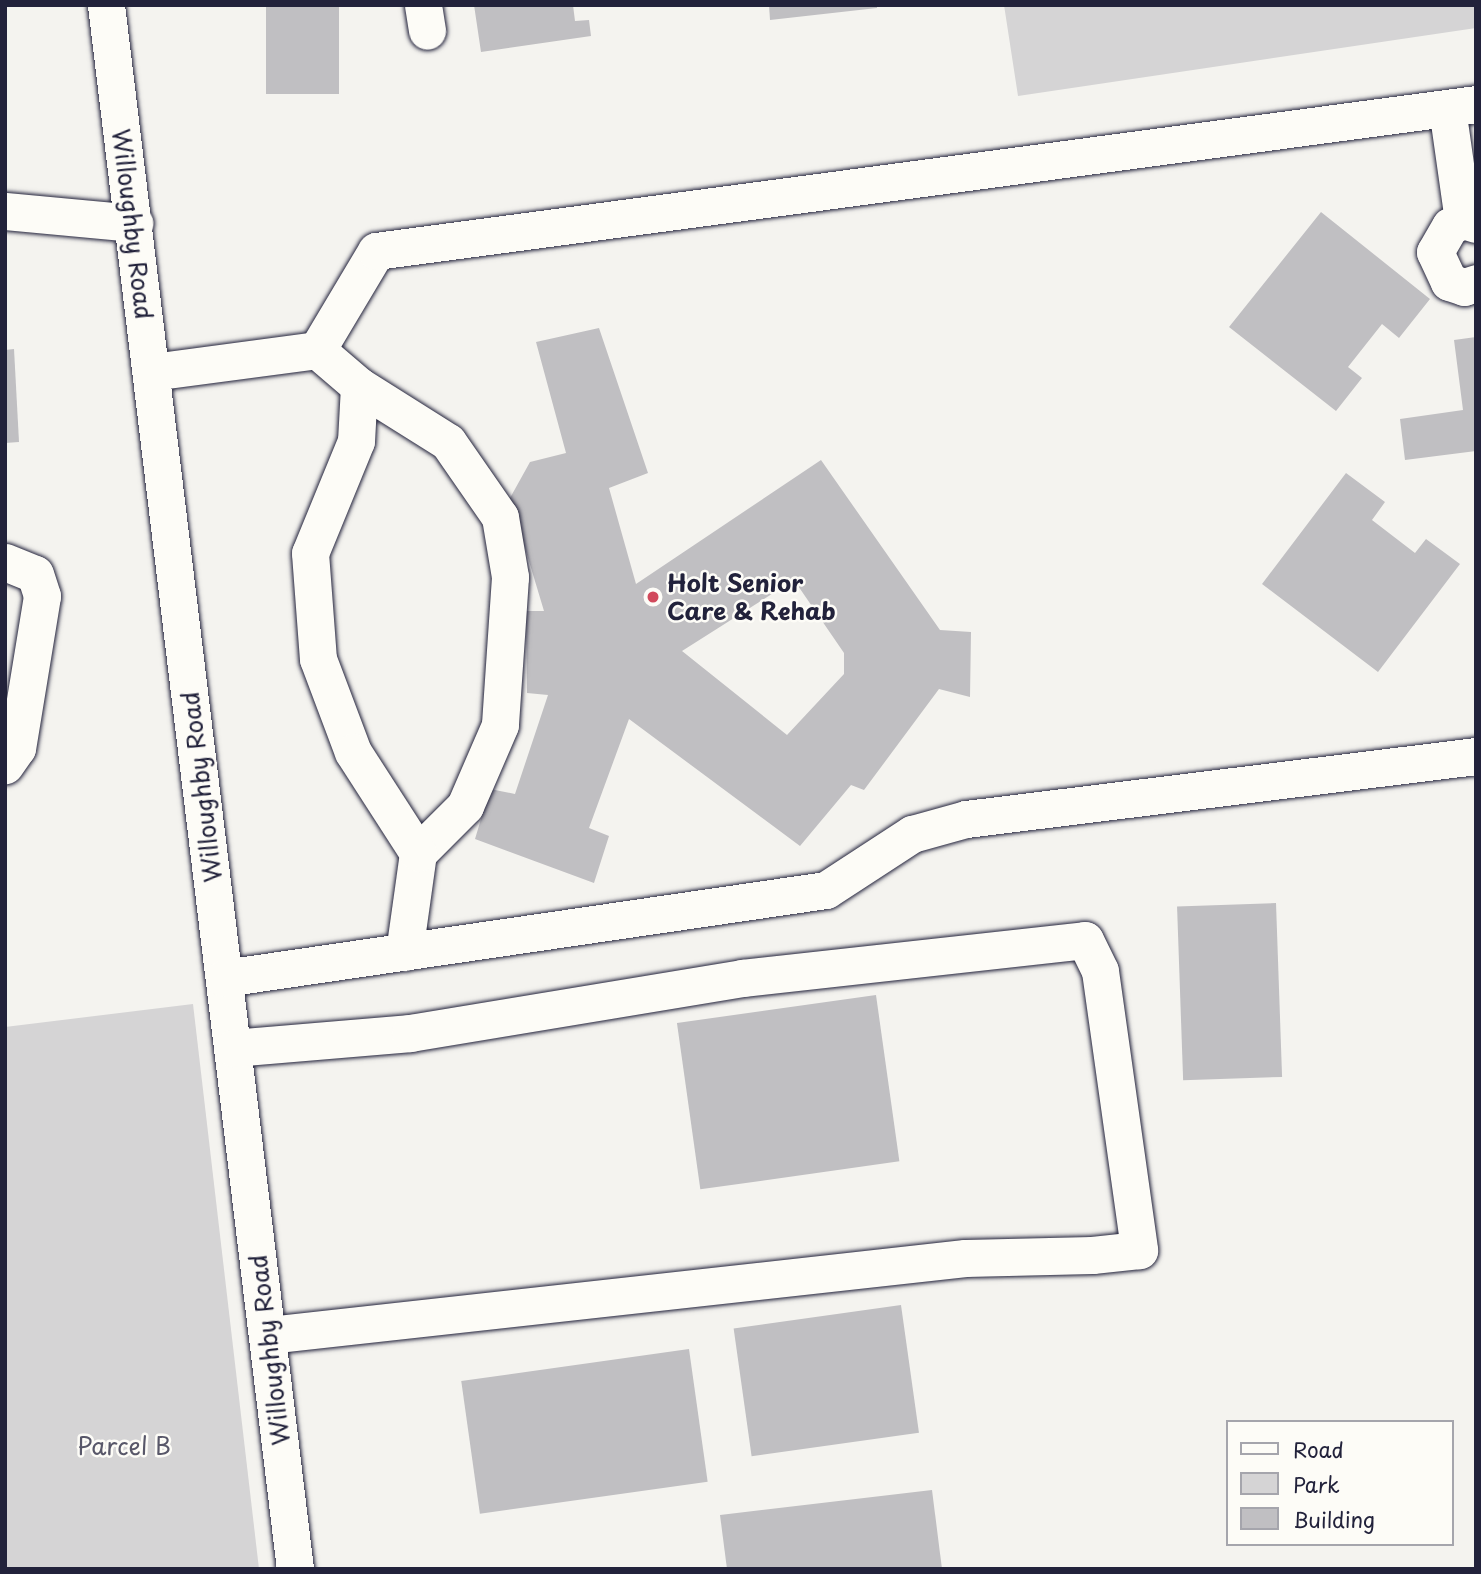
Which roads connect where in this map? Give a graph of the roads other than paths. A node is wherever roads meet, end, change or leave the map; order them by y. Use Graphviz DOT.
graph roads {
  1 [pos="106,5"];
  2 [pos="1462,106"];
  3 [pos="5,211"];
  4 [pos="1469,222"];
  5 [pos="134,223"];
  6 [pos="1476,283"];
  7 [pos="317,350"];
  8 [pos="152,372"];
  9 [pos="359,386"];
  10 [pos="5,562"];
  11 [pos="17,672"];
  12 [pos="1476,756"];
  13 [pos="5,765"];
  14 [pos="418,853"];
  15 [pos="404,951"];
  16 [pos="224,978"];
  17 [pos="233,1048"];
  18 [pos="267,1335"];
  19 [pos="295,1569"];
  1 -- 5 [label="street, Willoughby Road"];
  2 -- 4 [label="street"];
  2 -- 7 [label="street"];
  3 -- 5 [label="street"];
  4 -- 6 [label="street"];
  5 -- 8 [label="street, Willoughby Road"];
  7 -- 8 [label="street"];
  7 -- 9 [label="street"];
  8 -- 16 [label="street, Willoughby Road"];
  9 -- 14 [label="street"];
  9 -- 14 [label="street"];
  10 -- 11 [label="street"];
  11 -- 13 [label="street"];
  12 -- 15 [label="street"];
  14 -- 15 [label="street"];
  15 -- 16 [label="street"];
  16 -- 17 [label="street, Willoughby Road"];
  17 -- 18 [label="street, Willoughby Road"];
  17 -- 18 [label="street"];
  18 -- 19 [label="street, Willoughby Road"];
}
